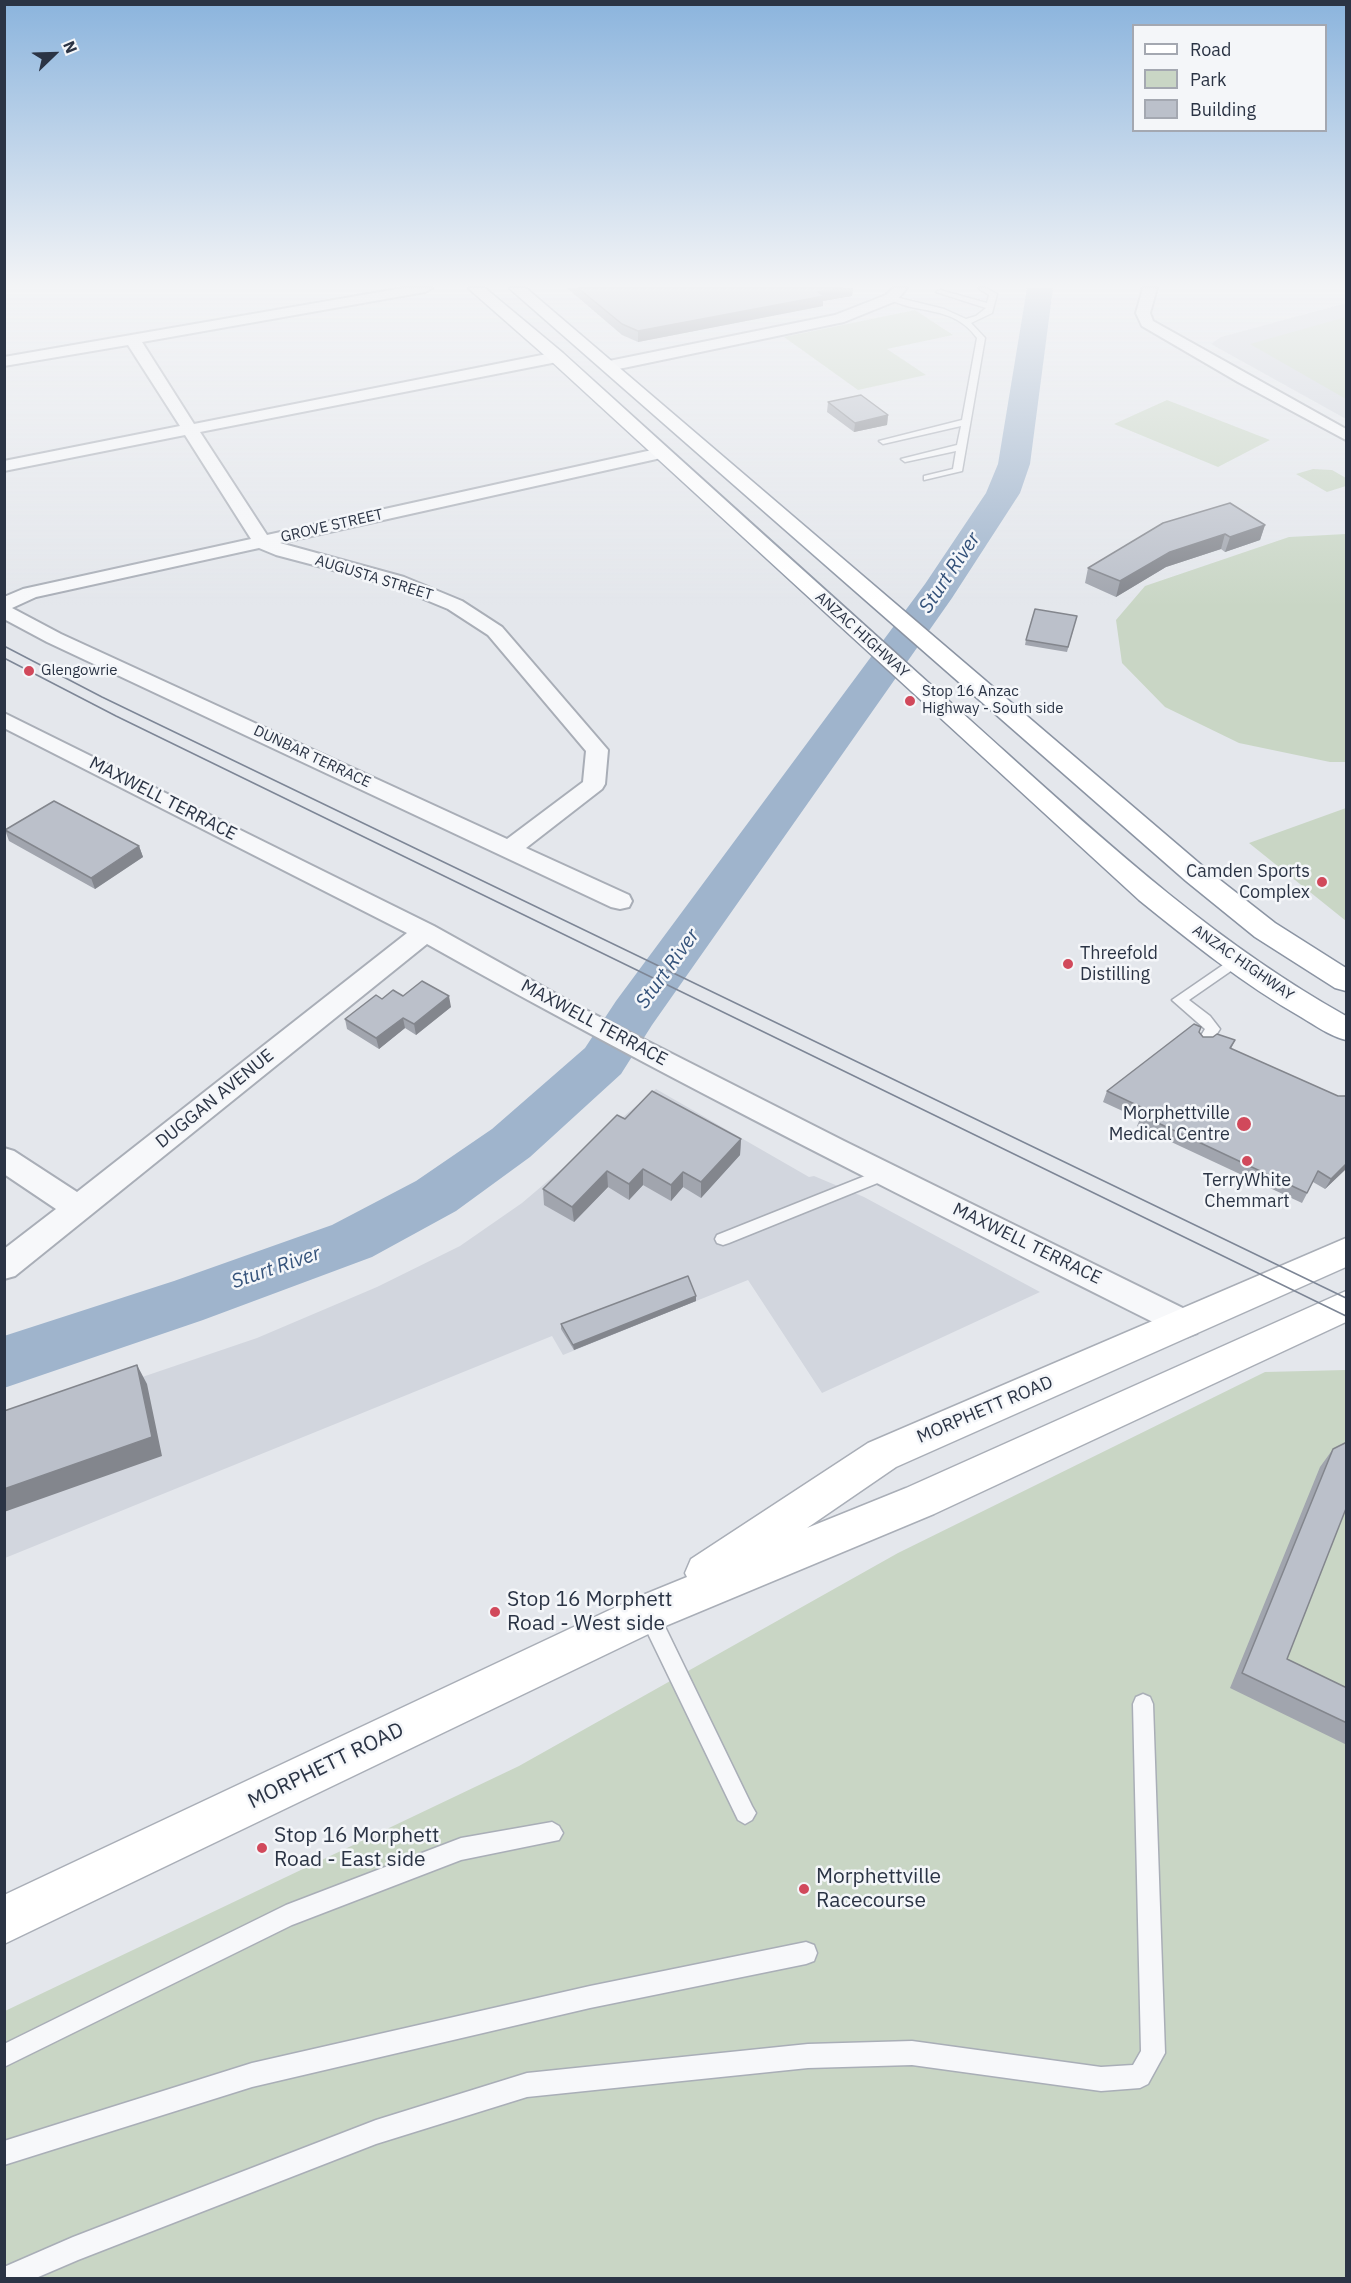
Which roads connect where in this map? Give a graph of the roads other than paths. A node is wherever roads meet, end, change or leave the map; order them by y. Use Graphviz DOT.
graph roads {
  1 [pos="168,395"];
  2 [pos="369,395"];
  3 [pos="598,395"];
  4 [pos="641,395"];
  5 [pos="970,395"];
  6 [pos="1272,395"];
  7 [pos="654,406"];
  8 [pos="965,422"];
  9 [pos="191,430"];
  10 [pos="1347,435"];
  11 [pos="883,441"];
  12 [pos="961,447"];
  13 [pos="706,452"];
  14 [pos="661,453"];
  15 [pos="906,459"];
  16 [pos="4,466"];
  17 [pos="680,470"];
  18 [pos="927,478"];
  19 [pos="262,542"];
  20 [pos="4,604"];
  21 [pos="4,611"];
  22 [pos="4,719"];
  23 [pos="1129,819"];
  24 [pos="1084,837"];
  25 [pos="510,849"];
  26 [pos="620,901"];
  27 [pos="425,932"];
  28 [pos="1236,961"];
  29 [pos="1347,981"];
  30 [pos="1347,1029"];
  31 [pos="1204,1042"];
  32 [pos="4,1159"];
  33 [pos="885,1174"];
  34 [pos="78,1209"];
  35 [pos="723,1239"];
  36 [pos="1347,1252"];
  37 [pos="4,1267"];
  38 [pos="1347,1306"];
  39 [pos="1186,1324"];
  40 [pos="648,1613"];
  41 [pos="1143,1704"];
  42 [pos="745,1813"];
  43 [pos="552,1833"];
  44 [pos="4,1920"];
  45 [pos="806,1953"];
  46 [pos="4,2056"];
  47 [pos="4,2152"];
  48 [pos="8,2278"];
  1 -- 9 [label="street"];
  2 -- 9 [label="street"];
  3 -- 14 [label="main road, ANZAC HIGHWAY"];
  4 -- 7 [label="main road, ANZAC HIGHWAY"];
  5 -- 8 [label="lane"];
  6 -- 10 [label="street"];
  7 -- 13 [label="main road, ANZAC HIGHWAY"];
  7 -- 14 [label="main road"];
  8 -- 11 [label="lane"];
  8 -- 12 [label="lane"];
  9 -- 16 [label="street"];
  9 -- 19 [label="street"];
  12 -- 15 [label="lane"];
  12 -- 18 [label="lane"];
  13 -- 17 [label="main road"];
  13 -- 23 [label="main road, ANZAC HIGHWAY"];
  14 -- 17 [label="main road, ANZAC HIGHWAY"];
  14 -- 19 [label="street, GROVE STREET"];
  17 -- 24 [label="main road, ANZAC HIGHWAY"];
  19 -- 20 [label="street, GROVE STREET"];
  19 -- 25 [label="street, AUGUSTA STREET"];
  21 -- 25 [label="street, DUNBAR TERRACE"];
  22 -- 27 [label="street, MAXWELL TERRACE"];
  23 -- 24 [label="main road"];
  23 -- 29 [label="main road, ANZAC HIGHWAY"];
  24 -- 28 [label="main road, ANZAC HIGHWAY"];
  25 -- 26 [label="street, DUNBAR TERRACE"];
  27 -- 33 [label="street, MAXWELL TERRACE"];
  27 -- 34 [label="street, DUGGAN AVENUE"];
  28 -- 30 [label="main road, ANZAC HIGHWAY"];
  28 -- 31 [label="lane"];
  32 -- 34 [label="street"];
  33 -- 35 [label="lane"];
  33 -- 39 [label="street, MAXWELL TERRACE"];
  34 -- 37 [label="street, DUGGAN AVENUE"];
  36 -- 39 [label="main road, MORPHETT ROAD"];
  38 -- 40 [label="main road, MORPHETT ROAD"];
  39 -- 40 [label="main road, MORPHETT ROAD"];
  40 -- 42 [label="lane"];
  40 -- 44 [label="main road, MORPHETT ROAD"];
  41 -- 48 [label="lane"];
  43 -- 46 [label="lane"];
  45 -- 47 [label="lane"];
}
